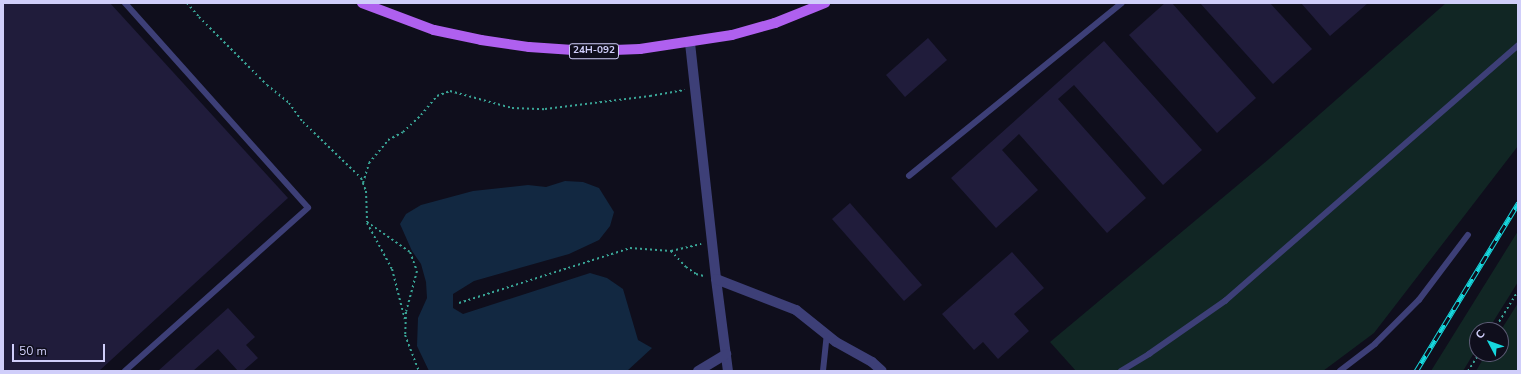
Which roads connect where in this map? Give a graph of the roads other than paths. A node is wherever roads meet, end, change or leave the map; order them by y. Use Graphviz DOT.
graph roads {
  1 [pos="125,3"];
  2 [pos="362,3"];
  3 [pos="826,3"];
  4 [pos="1122,3"];
  5 [pos="690,43"];
  6 [pos="1518,45"];
  7 [pos="909,176"];
  8 [pos="1468,235"];
  9 [pos="716,279"];
  10 [pos="826,335"];
  11 [pos="726,354"];
  12 [pos="124,371"];
  13 [pos="698,371"];
  14 [pos="728,371"];
  15 [pos="823,371"];
  16 [pos="882,371"];
  17 [pos="1121,371"];
  18 [pos="1340,371"];
  1 -- 12 [label="lane"];
  2 -- 5 [label="main road, 24Н-092"];
  3 -- 5 [label="main road, 24Н-092"];
  4 -- 7 [label="lane"];
  5 -- 9 [label="street"];
  6 -- 17 [label="lane"];
  8 -- 18 [label="lane"];
  9 -- 10 [label="street"];
  9 -- 11 [label="street"];
  10 -- 15 [label="lane"];
  10 -- 16 [label="street"];
  11 -- 13 [label="street"];
  11 -- 14 [label="street"];
}
